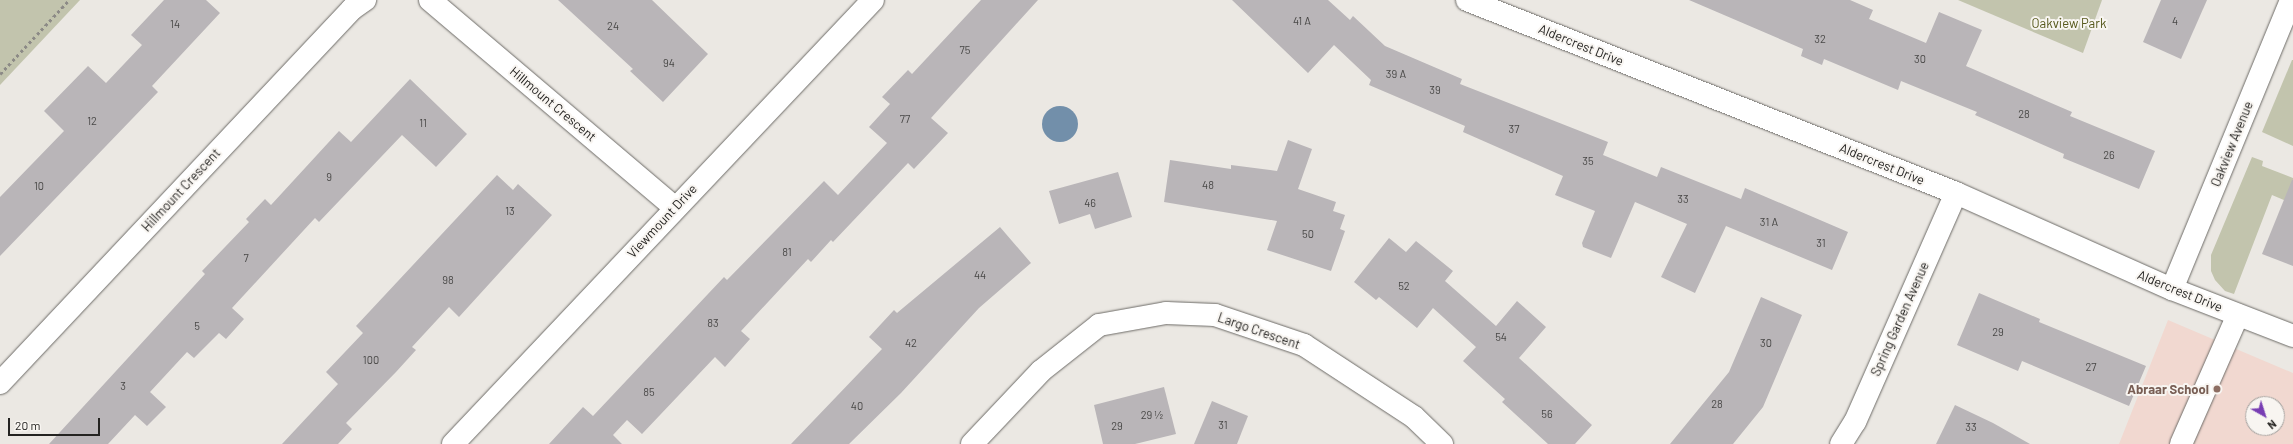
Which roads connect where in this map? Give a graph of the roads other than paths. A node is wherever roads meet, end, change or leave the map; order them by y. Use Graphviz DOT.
graph roads {
  1 [pos="365,0"];
  2 [pos="430,0"];
  3 [pos="873,0"];
  4 [pos="1467,0"];
  5 [pos="2292,0"];
  6 [pos="1956,193"];
  7 [pos="675,208"];
  8 [pos="2172,288"];
  9 [pos="2238,314"];
  10 [pos="2293,336"];
  11 [pos="0,383"];
  12 [pos="453,444"];
  13 [pos="972,444"];
  14 [pos="1442,444"];
  15 [pos="1841,444"];
  16 [pos="2181,444"];
  1 -- 11 [label="street, Hillmount Crescent"];
  2 -- 7 [label="street, Hillmount Crescent"];
  3 -- 7 [label="street, Viewmount Drive"];
  4 -- 6 [label="street, Aldercrest Drive"];
  5 -- 8 [label="street, Oakview Avenue"];
  6 -- 8 [label="street, Aldercrest Drive"];
  6 -- 15 [label="street, Spring Garden Avenue"];
  7 -- 12 [label="street, Viewmount Drive"];
  8 -- 9 [label="street, Aldercrest Drive"];
  9 -- 10 [label="street, Aldercrest Drive"];
  9 -- 16 [label="street"];
  13 -- 14 [label="street, Largo Crescent"];
}
